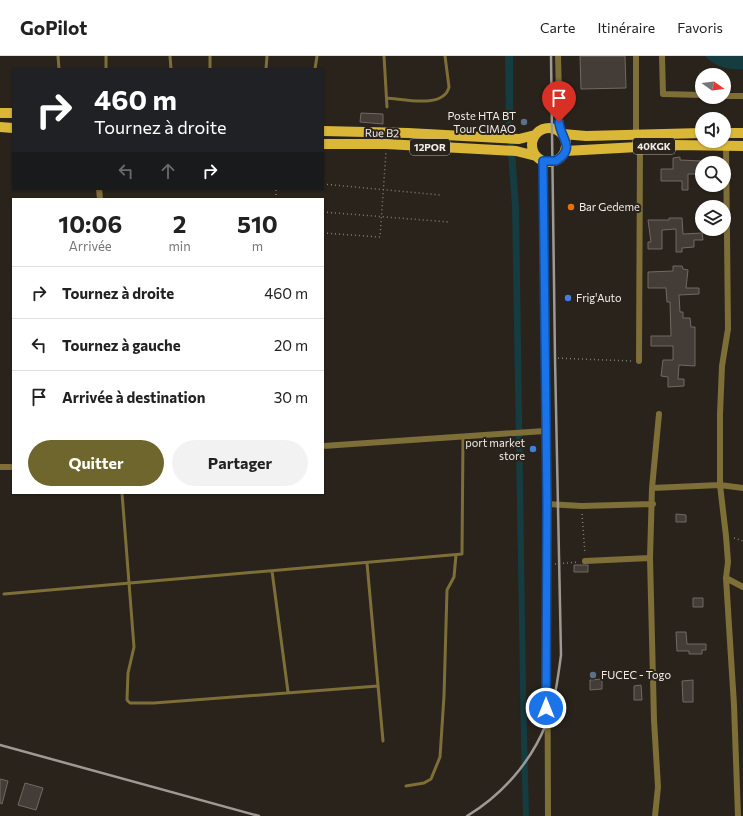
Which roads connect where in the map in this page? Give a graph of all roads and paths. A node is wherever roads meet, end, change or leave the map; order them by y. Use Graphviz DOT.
graph roads {
  1 [pos="58,56"];
  2 [pos="106,56"];
  3 [pos="170,56"];
  4 [pos="210,56"];
  5 [pos="267,56"];
  6 [pos="317,56"];
  7 [pos="384,56"];
  8 [pos="446,56"];
  9 [pos="558,56"];
  10 [pos="636,56"];
  11 [pos="662,56"];
  12 [pos="59,68"];
  13 [pos="106,68"];
  14 [pos="171,68"];
  15 [pos="210,68"];
  16 [pos="266,68"];
  17 [pos="315,68"];
  18 [pos="695,95"];
  19 [pos="731,96"];
  20 [pos="743,96"];
  21 [pos="386,98"];
  22 [pos="387,107"];
  23 [pos="0,113"];
  24 [pos="12,114"];
  25 [pos="0,127"];
  26 [pos="12,128"];
  27 [pos="324,131"];
  28 [pos="561,133"];
  29 [pos="695,133"];
  30 [pos="731,133"];
  31 [pos="743,133"];
  32 [pos="535,135"];
  33 [pos="636,135"];
  34 [pos="324,144"];
  35 [pos="386,144"];
  36 [pos="731,145"];
  37 [pos="695,146"];
  38 [pos="743,146"];
  39 [pos="640,147"];
  40 [pos="726,148"];
  41 [pos="566,151"];
  42 [pos="539,159"];
  43 [pos="324,184"];
  44 [pos="384,190"];
  45 [pos="440,195"];
  46 [pos="324,212"];
  47 [pos="382,217"];
  48 [pos="449,222"];
  49 [pos="324,233"];
  50 [pos="546,358"];
  51 [pos="639,362"];
  52 [pos="658,414"];
  53 [pos="545,431"];
  54 [pos="463,437"];
  55 [pos="324,446"];
  56 [pos="12,467"];
  57 [pos="0,468"];
  58 [pos="720,485"];
  59 [pos="652,488"];
  60 [pos="743,488"];
  61 [pos="122,494"];
  62 [pos="547,504"];
  63 [pos="653,504"];
  64 [pos="582,506"];
  65 [pos="726,536"];
  66 [pos="743,540"];
  67 [pos="456,555"];
  68 [pos="650,558"];
  69 [pos="585,561"];
  70 [pos="367,563"];
  71 [pos="547,564"];
  72 [pos="272,571"];
  73 [pos="726,578"];
  74 [pos="129,583"];
  75 [pos="743,587"];
  76 [pos="4,594"];
  77 [pos="378,686"];
  78 [pos="288,692"];
  79 [pos="384,741"];
  80 [pos="406,786"];
  81 [pos="548,816"];
  82 [pos="656,816"];
  83 [pos="738,816"];
  1 -- 12 [label="lane"];
  2 -- 13 [label="lane"];
  3 -- 14 [label="lane"];
  4 -- 15 [label="lane"];
  5 -- 16 [label="lane"];
  6 -- 17 [label="lane"];
  7 -- 21 [label="lane"];
  8 -- 21 [label="lane"];
  9 -- 28 [label="street"];
  10 -- 33 [label="street"];
  11 -- 18 [label="street"];
  19 -- 20 [label="street"];
  21 -- 22 [label="lane"];
  23 -- 24 [label="main road"];
  25 -- 26 [label="main road"];
  27 -- 32 [label="main road, Rue B2 / 12POR"];
  28 -- 32 [label="main road, 40KGK"];
  28 -- 33 [label="main road, 40KGK"];
  28 -- 41 [label="main road"];
  29 -- 33 [label="main road, 40KGK"];
  30 -- 31 [label="main road"];
  32 -- 42 [label="main road"];
  34 -- 35 [label="main road, Rue B2 / 12POR"];
  35 -- 42 [label="main road, Rue B2 / 12POR"];
  35 -- 44 [label="path"];
  36 -- 38 [label="main road, 40KGK"];
  37 -- 39 [label="main road, 40KGK"];
  39 -- 41 [label="main road, 40KGK"];
  39 -- 51 [label="street"];
  40 -- 58 [label="street"];
  41 -- 42 [label="main road, 40KGK"];
  42 -- 50 [label="street"];
  43 -- 44 [label="path"];
  44 -- 45 [label="path"];
  44 -- 47 [label="path"];
  46 -- 47 [label="path"];
  47 -- 48 [label="path"];
  47 -- 49 [label="path"];
  50 -- 51 [label="path"];
  50 -- 53 [label="street"];
  52 -- 59 [label="street"];
  53 -- 54 [label="street"];
  53 -- 62 [label="street"];
  54 -- 55 [label="street"];
  54 -- 67 [label="lane"];
  56 -- 57 [label="street"];
  58 -- 59 [label="street"];
  58 -- 60 [label="street"];
  58 -- 65 [label="street"];
  59 -- 63 [label="street"];
  61 -- 74 [label="lane"];
  62 -- 64 [label="street"];
  62 -- 71 [label="street"];
  63 -- 64 [label="street"];
  63 -- 68 [label="street"];
  64 -- 69 [label="path"];
  65 -- 66 [label="path"];
  65 -- 73 [label="street"];
  67 -- 70 [label="lane"];
  67 -- 80 [label="lane"];
  68 -- 69 [label="street"];
  68 -- 82 [label="street"];
  69 -- 71 [label="path"];
  70 -- 72 [label="lane"];
  70 -- 77 [label="lane"];
  71 -- 81 [label="street"];
  72 -- 74 [label="lane"];
  72 -- 78 [label="lane"];
  73 -- 75 [label="street"];
  73 -- 83 [label="street"];
  74 -- 76 [label="lane"];
  74 -- 78 [label="lane"];
  77 -- 78 [label="lane"];
  77 -- 79 [label="lane"];
}
